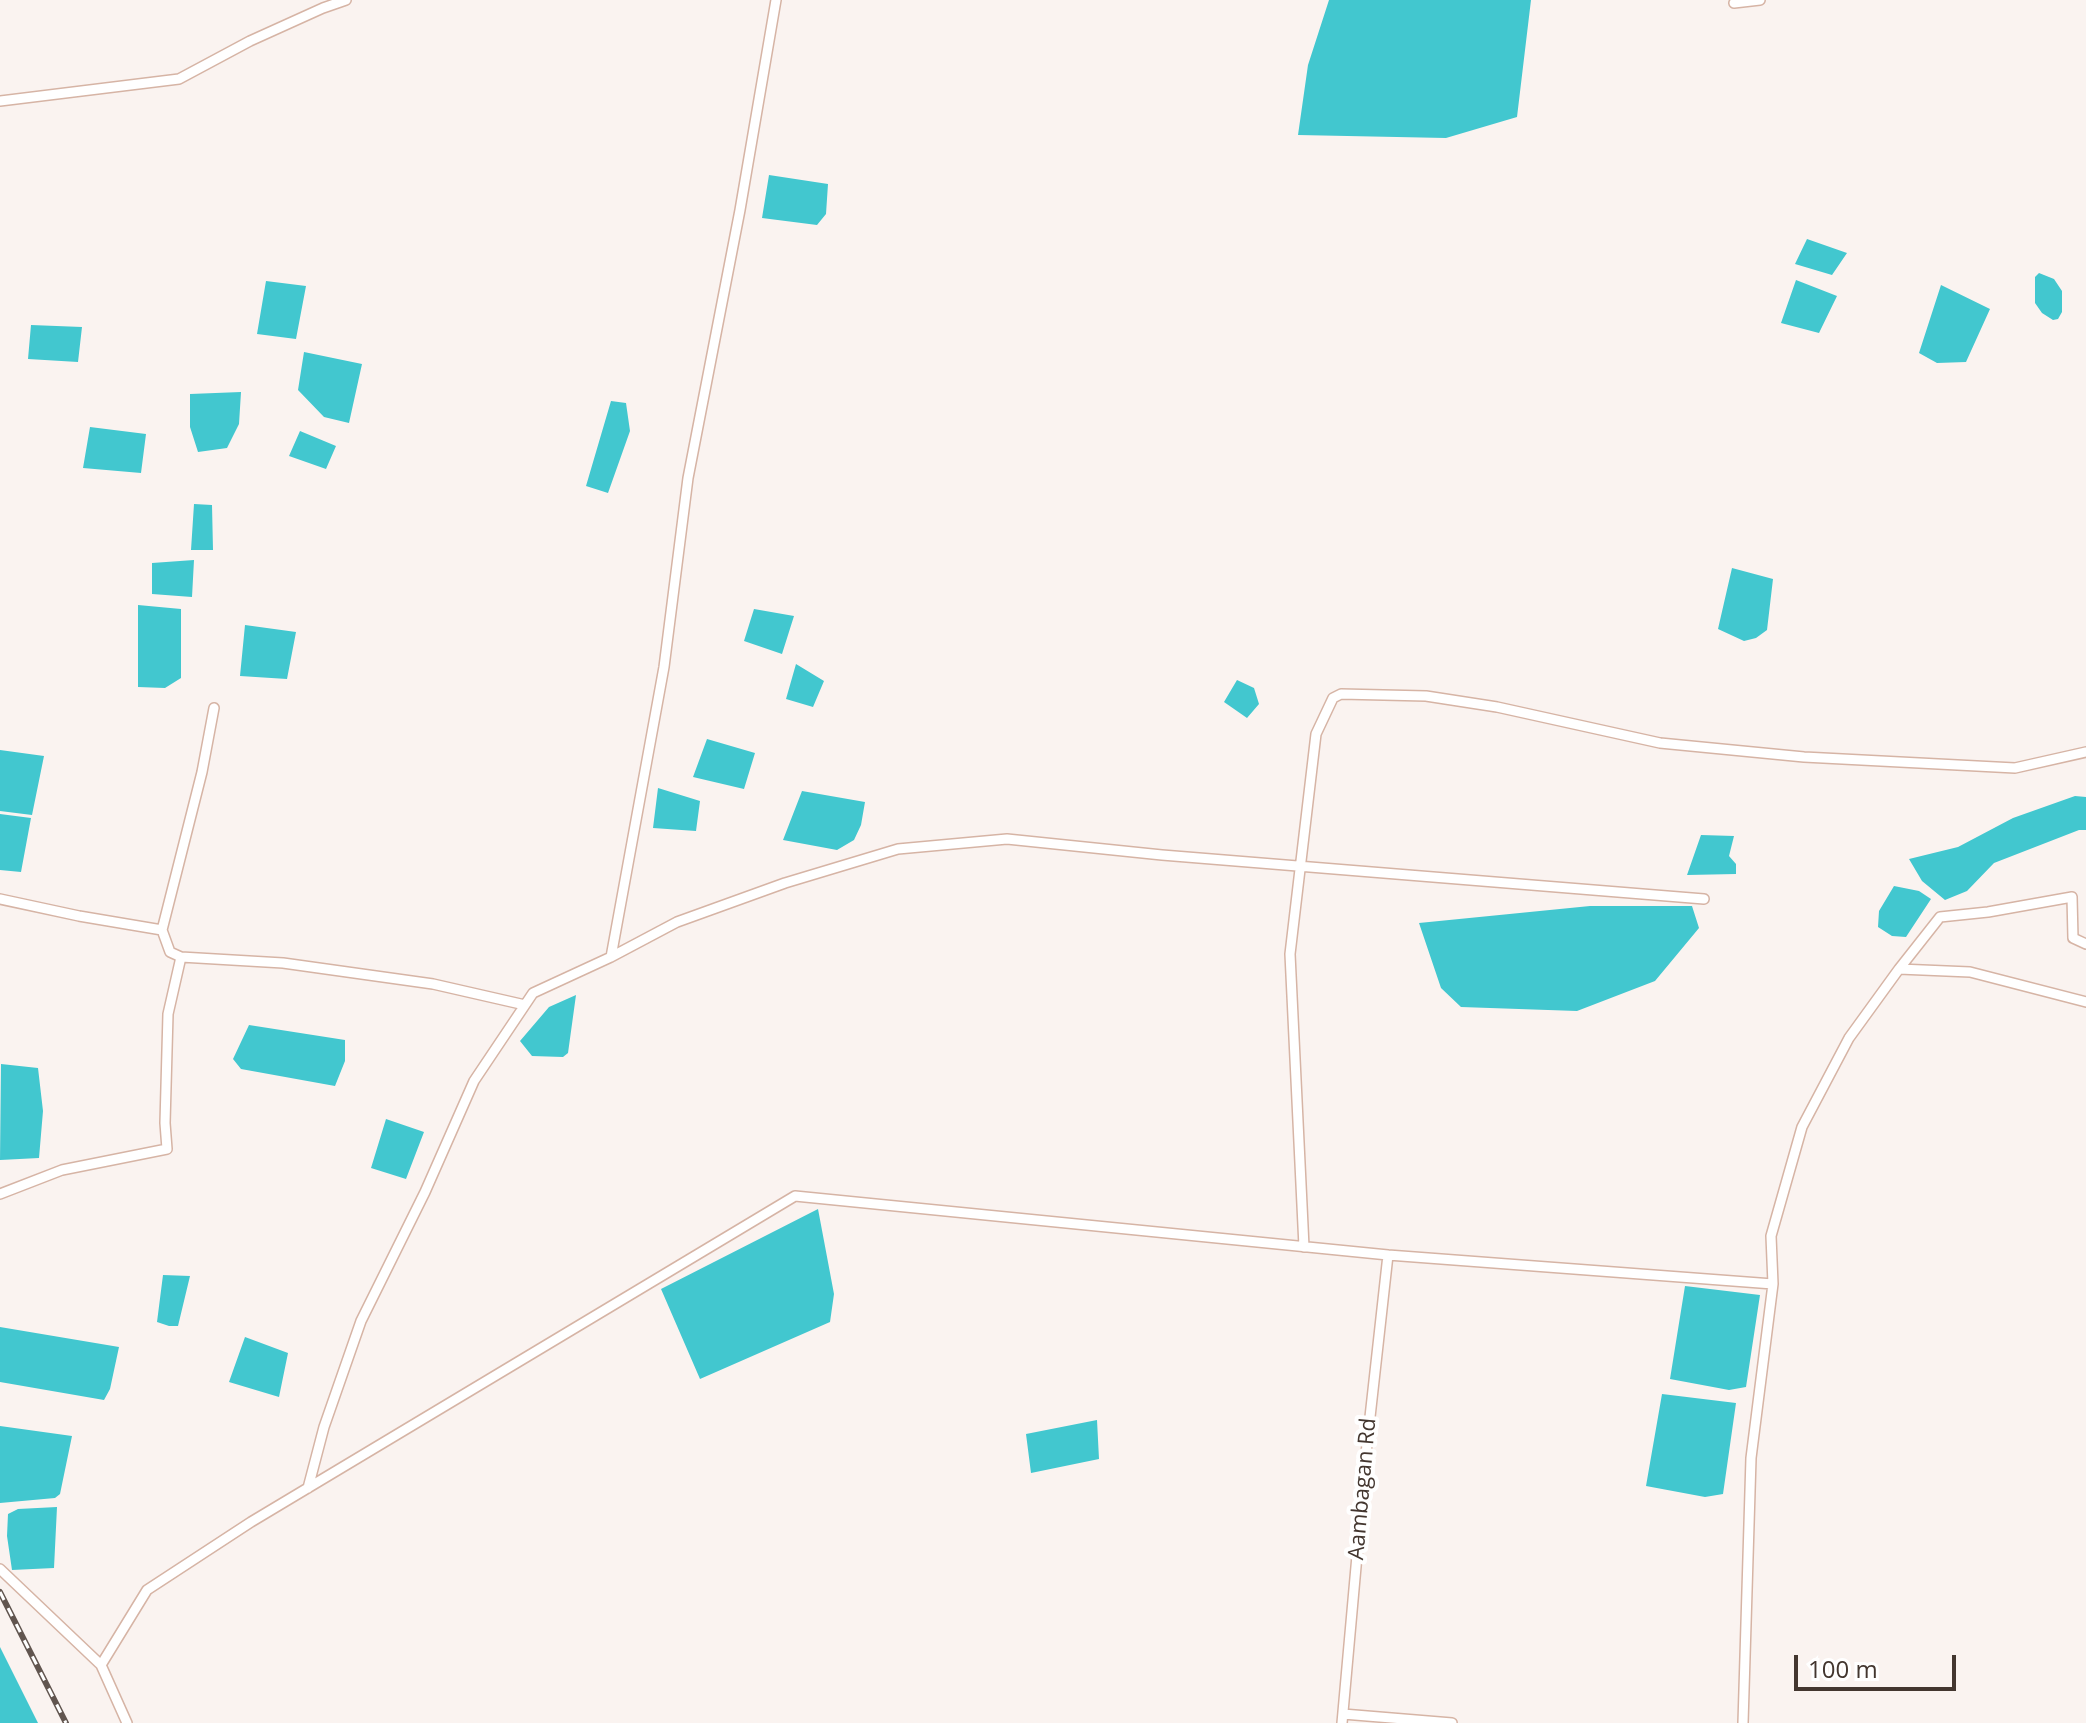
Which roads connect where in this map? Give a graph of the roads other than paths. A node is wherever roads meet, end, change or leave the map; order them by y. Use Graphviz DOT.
graph roads {
  1 [pos="346,0"];
  2 [pos="776,0"];
  3 [pos="1760,0"];
  4 [pos="1734,3"];
  5 [pos="0,101"];
  6 [pos="214,708"];
  7 [pos="2086,752"];
  8 [pos="1302,866"];
  9 [pos="0,899"];
  10 [pos="1704,899"];
  11 [pos="162,930"];
  12 [pos="2086,944"];
  13 [pos="181,957"];
  14 [pos="611,957"];
  15 [pos="1899,969"];
  16 [pos="2086,1002"];
  17 [pos="525,1005"];
  18 [pos="0,1194"];
  19 [pos="1304,1247"];
  20 [pos="1388,1255"];
  21 [pos="1773,1284"];
  22 [pos="308,1488"];
  23 [pos="0,1569"];
  24 [pos="101,1665"];
  25 [pos="1343,1718"];
  26 [pos="127,1723"];
  27 [pos="1452,1723"];
  28 [pos="1743,1723"];
  1 -- 5 [label="street"];
  2 -- 14 [label="street"];
  3 -- 4 [label="street"];
  6 -- 11 [label="street"];
  7 -- 8 [label="street"];
  8 -- 10 [label="street"];
  8 -- 14 [label="street"];
  8 -- 19 [label="street"];
  9 -- 11 [label="street"];
  11 -- 13 [label="street"];
  12 -- 15 [label="street"];
  13 -- 17 [label="street"];
  13 -- 18 [label="street"];
  14 -- 17 [label="street"];
  15 -- 16 [label="street"];
  15 -- 21 [label="street"];
  17 -- 22 [label="street"];
  19 -- 20 [label="street"];
  19 -- 22 [label="street"];
  20 -- 21 [label="street"];
  20 -- 25 [label="street, Aambagan Rd"];
  21 -- 28 [label="street"];
  22 -- 24 [label="street"];
  23 -- 24 [label="street"];
  24 -- 26 [label="street"];
  25 -- 27 [label="street"];
}
